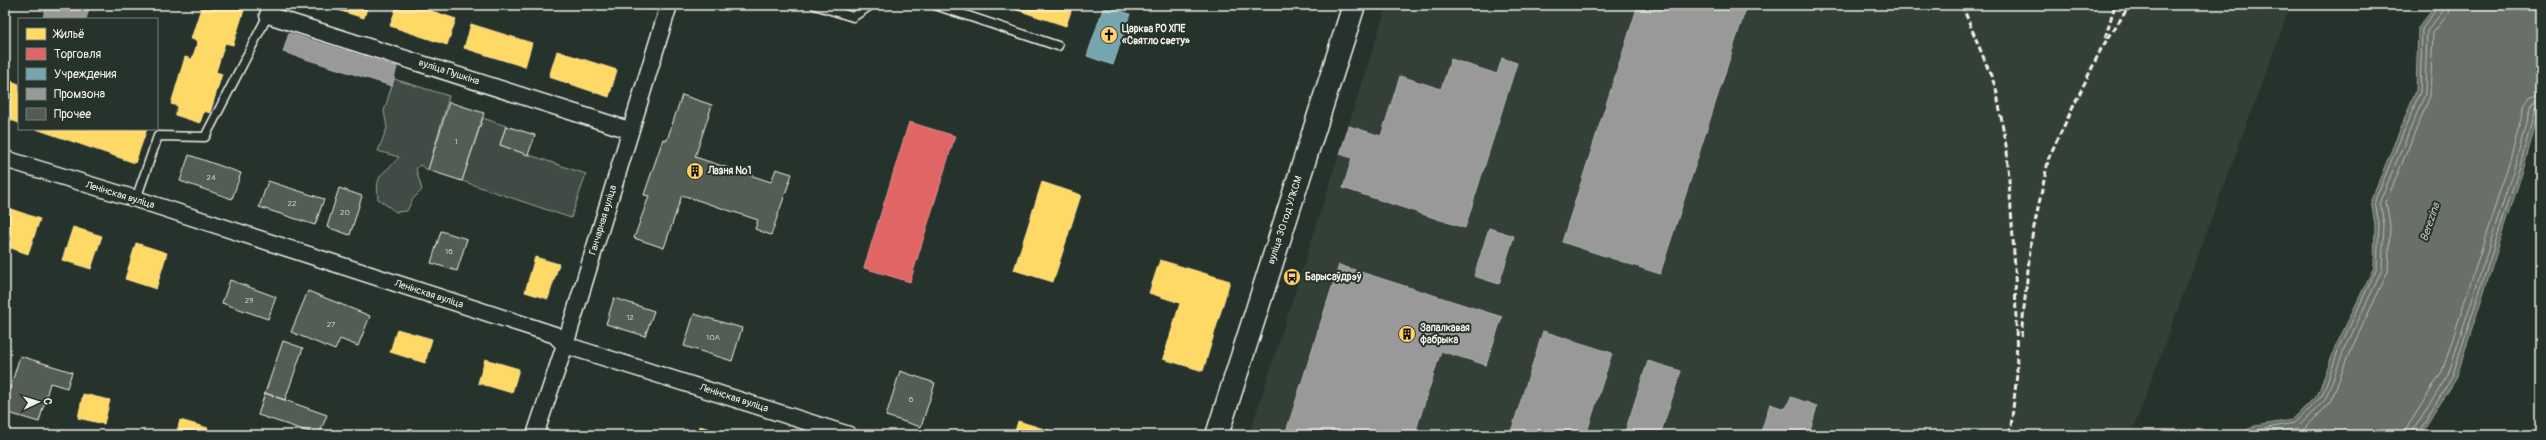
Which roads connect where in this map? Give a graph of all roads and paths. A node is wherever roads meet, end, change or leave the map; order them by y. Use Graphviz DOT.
graph roads {
  1 [pos="669,5"];
  2 [pos="815,5"];
  3 [pos="871,5"];
  4 [pos="935,5"];
  5 [pos="1354,5"];
  6 [pos="270,10"];
  7 [pos="1058,46"];
  8 [pos="630,130"];
  9 [pos="5,159"];
  10 [pos="136,199"];
  11 [pos="565,345"];
  12 [pos="535,435"];
  13 [pos="849,435"];
  14 [pos="1217,435"];
  1 -- 8 [label="street, Ганчарная вуліца"];
  2 -- 3 [label="lane"];
  4 -- 7 [label="lane"];
  5 -- 14 [label="main road, вуліца 30 год УЛКСМ"];
  6 -- 8 [label="street, вуліца Пушкіна"];
  6 -- 10 [label="lane"];
  8 -- 11 [label="street, Ганчарная вуліца"];
  9 -- 10 [label="street, Ленінская вуліца"];
  10 -- 11 [label="street, Ленінская вуліца"];
  11 -- 12 [label="street, Ганчарная вуліца"];
  11 -- 13 [label="street, Ленінская вуліца"];
}
